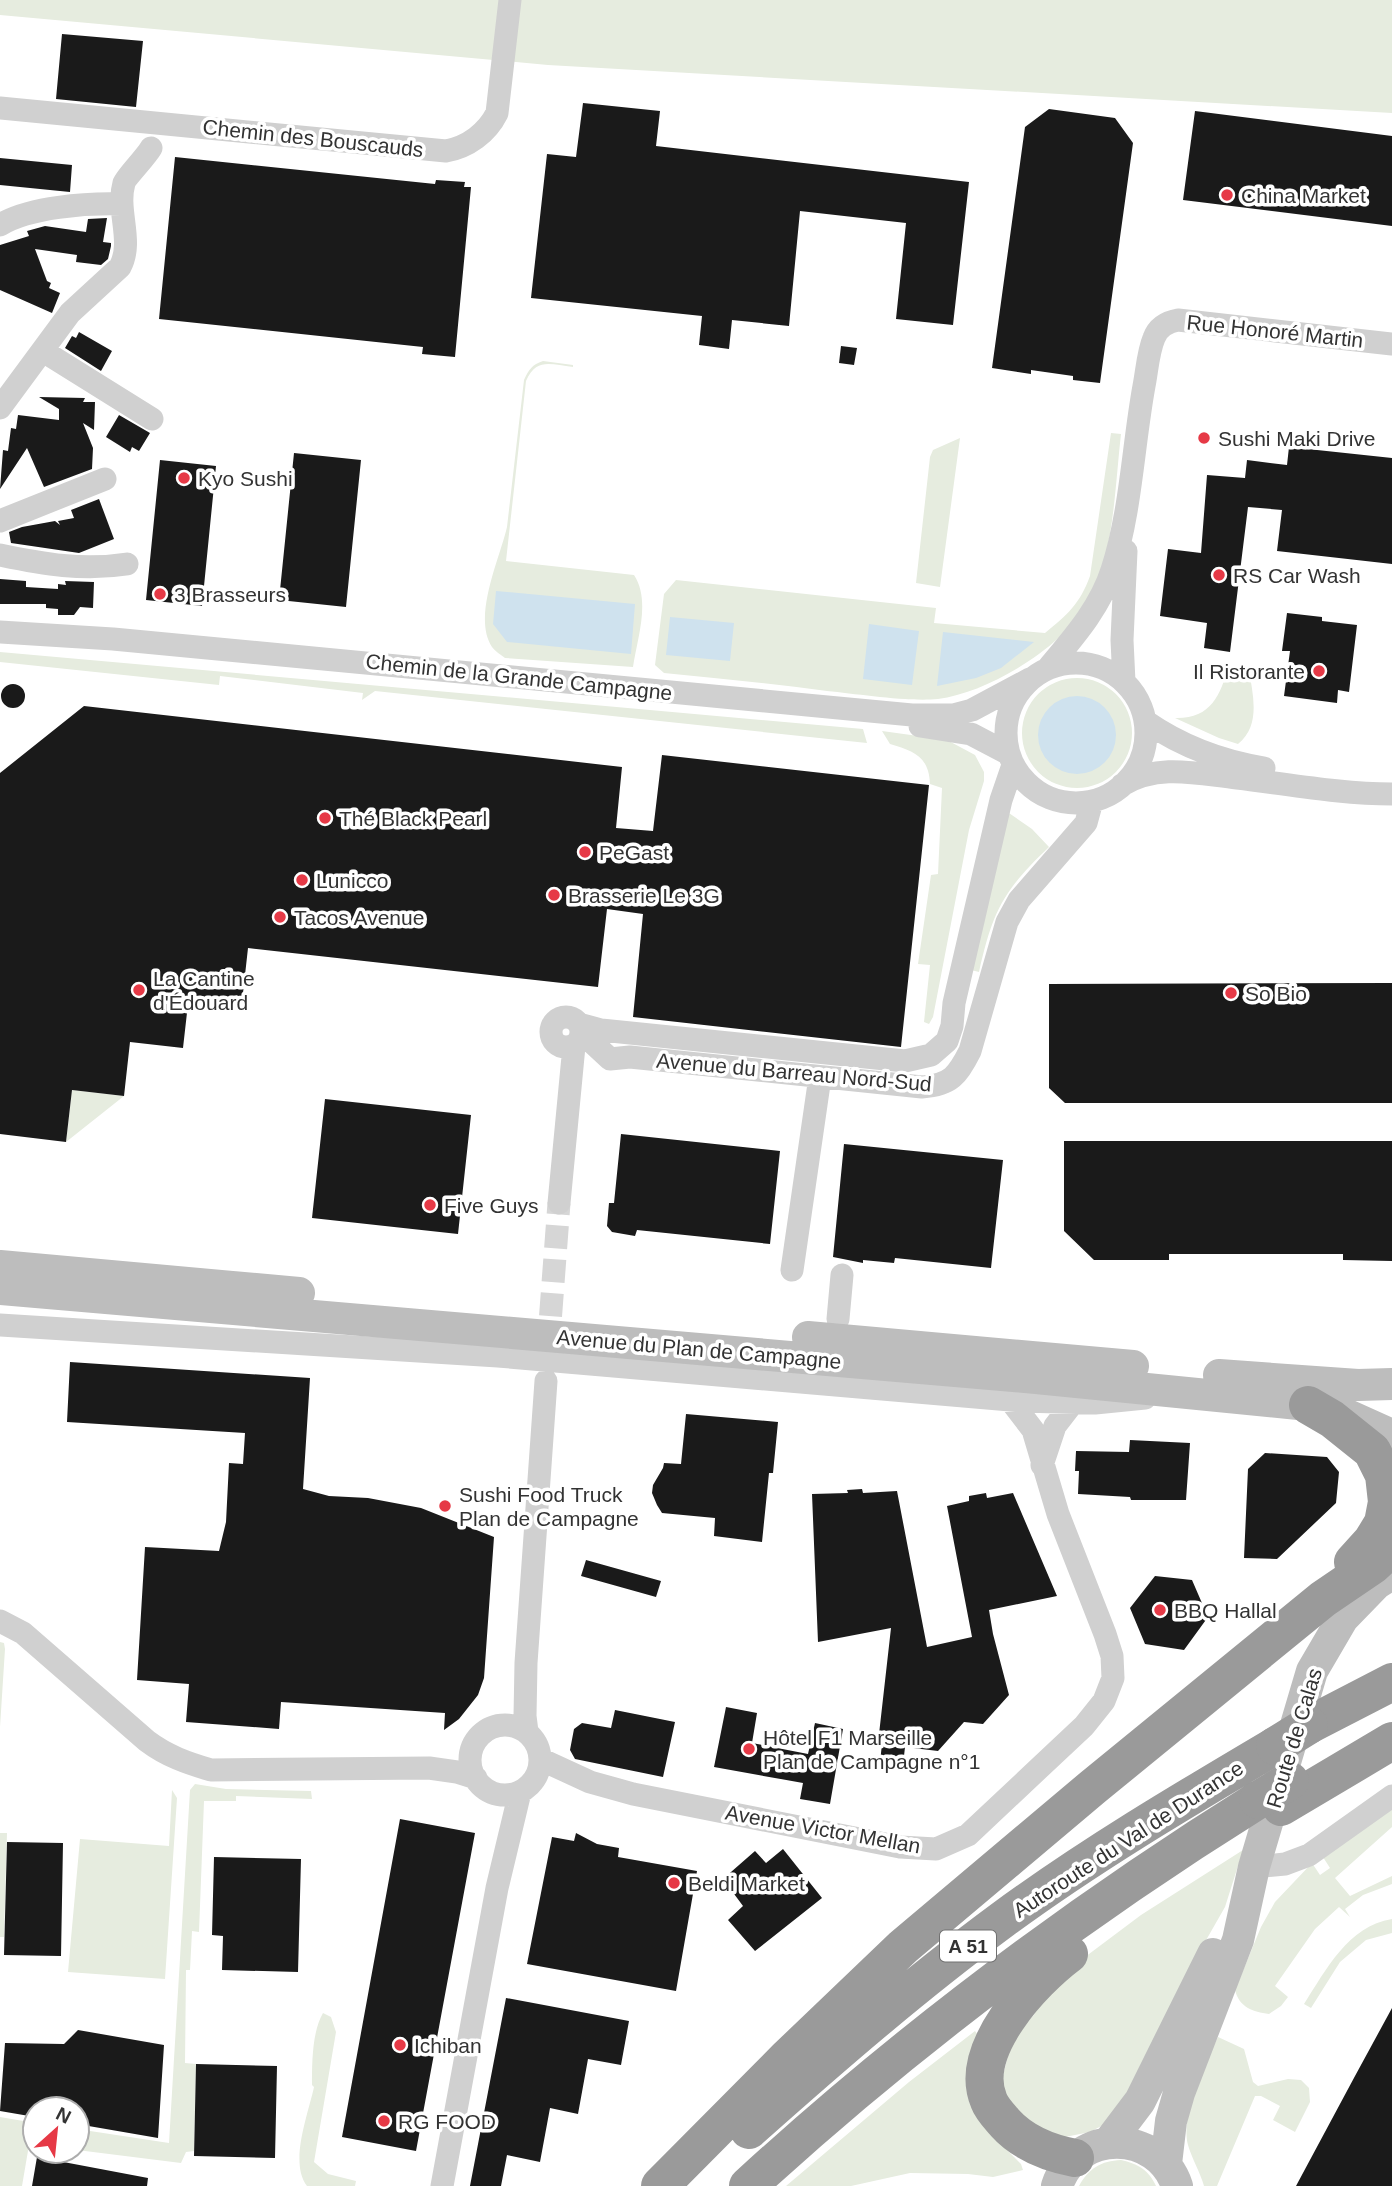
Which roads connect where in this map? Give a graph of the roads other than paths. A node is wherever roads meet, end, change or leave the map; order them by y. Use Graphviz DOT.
graph roads {
  1 [pos="510,0"];
  2 [pos="0,108"];
  3 [pos="151,148"];
  4 [pos="121,204"];
  5 [pos="0,225"];
  6 [pos="1392,344"];
  7 [pos="43,351"];
  8 [pos="0,408"];
  9 [pos="152,419"];
  10 [pos="105,479"];
  11 [pos="1129,492"];
  12 [pos="0,521"];
  13 [pos="0,555"];
  14 [pos="127,564"];
  15 [pos="0,632"];
  16 [pos="0,642"];
  17 [pos="1039,673"];
  18 [pos="1124,682"];
  19 [pos="1145,721"];
  20 [pos="1011,760"];
  21 [pos="1392,780"];
  22 [pos="1122,785"];
  23 [pos="1392,794"];
  24 [pos="1092,801"];
  25 [pos="573,1037"];
  26 [pos="610,1059"];
  27 [pos="570,1069"];
  28 [pos="820,1077"];
  29 [pos="559,1203"];
  30 [pos="0,1266"];
  31 [pos="792,1270"];
  32 [pos="842,1275"];
  33 [pos="0,1289"];
  34 [pos="838,1319"];
  35 [pos="0,1325"];
  36 [pos="546,1381"];
  37 [pos="1392,1384"];
  38 [pos="1181,1392"];
  39 [pos="1010,1400"];
  40 [pos="1072,1404"];
  41 [pos="1308,1405"];
  42 [pos="1392,1435"];
  43 [pos="1042,1465"];
  44 [pos="1392,1547"];
  45 [pos="1392,1554"];
  46 [pos="1384,1579"];
  47 [pos="1323,1599"];
  48 [pos="0,1621"];
  49 [pos="526,1663"];
  50 [pos="1392,1682"];
  51 [pos="1392,1726"];
  52 [pos="493,1727"];
  53 [pos="527,1732"];
  54 [pos="1392,1741"];
  55 [pos="472,1749"];
  56 [pos="429,1768"];
  57 [pos="532,1777"];
  58 [pos="483,1785"];
  59 [pos="1392,1796"];
  60 [pos="1270,1804"];
  61 [pos="1254,1867"];
  62 [pos="497,1888"];
  63 [pos="1080,2162"];
  64 [pos="1172,2175"];
  65 [pos="442,2186"];
  66 [pos="660,2186"];
  67 [pos="691,2186"];
  68 [pos="748,2186"];
  1 -- 2 [label="street, Chemin des Bouscauds"];
  3 -- 4 [label="street"];
  4 -- 5 [label="street"];
  4 -- 7 [label="street"];
  6 -- 11 [label="street, Rue Honoré Martin"];
  7 -- 8 [label="street"];
  7 -- 9 [label="street"];
  10 -- 12 [label="street"];
  11 -- 17 [label="street, Rue Honoré Martin"];
  11 -- 18 [label="street, Rue Honoré Martin"];
  13 -- 14 [label="street"];
  15 -- 17 [label="street, Chemin de la Grande Campagne"];
  16 -- 20 [label="street, Chemin de la Grande Campagne"];
  17 -- 18 [label="street"];
  17 -- 20 [label="street"];
  18 -- 19 [label="street"];
  19 -- 21 [label="street"];
  19 -- 22 [label="street"];
  20 -- 24 [label="street"];
  20 -- 25 [label="street, Avenue du Barreau Nord-Sud"];
  22 -- 23 [label="street"];
  22 -- 24 [label="street"];
  24 -- 28 [label="street, Avenue du Barreau Nord-Sud"];
  25 -- 26 [label="street"];
  25 -- 27 [label="street"];
  26 -- 27 [label="street, Avenue du Barreau Nord-Sud"];
  26 -- 28 [label="street, Avenue du Barreau Nord-Sud"];
  27 -- 29 [label="street"];
  28 -- 31 [label="street"];
  30 -- 37 [label="main road, Avenue du Plan de Campagne"];
  32 -- 34 [label="street"];
  33 -- 38 [label="main road, Avenue du Plan de Campagne"];
  35 -- 39 [label="street"];
  36 -- 49 [label="street"];
  38 -- 40 [label="street"];
  38 -- 41 [label="main road, Avenue du Plan de Campagne"];
  39 -- 40 [label="street"];
  39 -- 43 [label="street, Avenue Victor Mellan"];
  40 -- 43 [label="street"];
  41 -- 42 [label="main road, Avenue du Plan de Campagne"];
  41 -- 47 [label="highway"];
  43 -- 57 [label="street, Avenue Victor Mellan"];
  44 -- 47 [label="highway"];
  45 -- 46 [label="main road, Route de Calas"];
  46 -- 61 [label="main road, Route de Calas"];
  47 -- 66 [label="highway"];
  48 -- 56 [label="street"];
  49 -- 52 [label="street"];
  49 -- 53 [label="street"];
  50 -- 67 [label="highway, Autoroute du Val de Durance / A 51, bridge"];
  51 -- 60 [label="highway, Autoroute du Val de Durance / A 51"];
  52 -- 53 [label="street"];
  52 -- 55 [label="street"];
  53 -- 57 [label="street"];
  54 -- 60 [label="highway"];
  55 -- 56 [label="street"];
  55 -- 58 [label="street"];
  56 -- 58 [label="street"];
  57 -- 58 [label="street"];
  57 -- 62 [label="street"];
  58 -- 62 [label="street"];
  59 -- 61 [label="street"];
  60 -- 63 [label="highway"];
  60 -- 68 [label="highway, Autoroute du Val de Durance / A 51"];
  61 -- 63 [label="main road, Route de Calas"];
  61 -- 64 [label="main road, Route de Calas"];
  62 -- 65 [label="street"];
  63 -- 64 [label="main road"];
}
